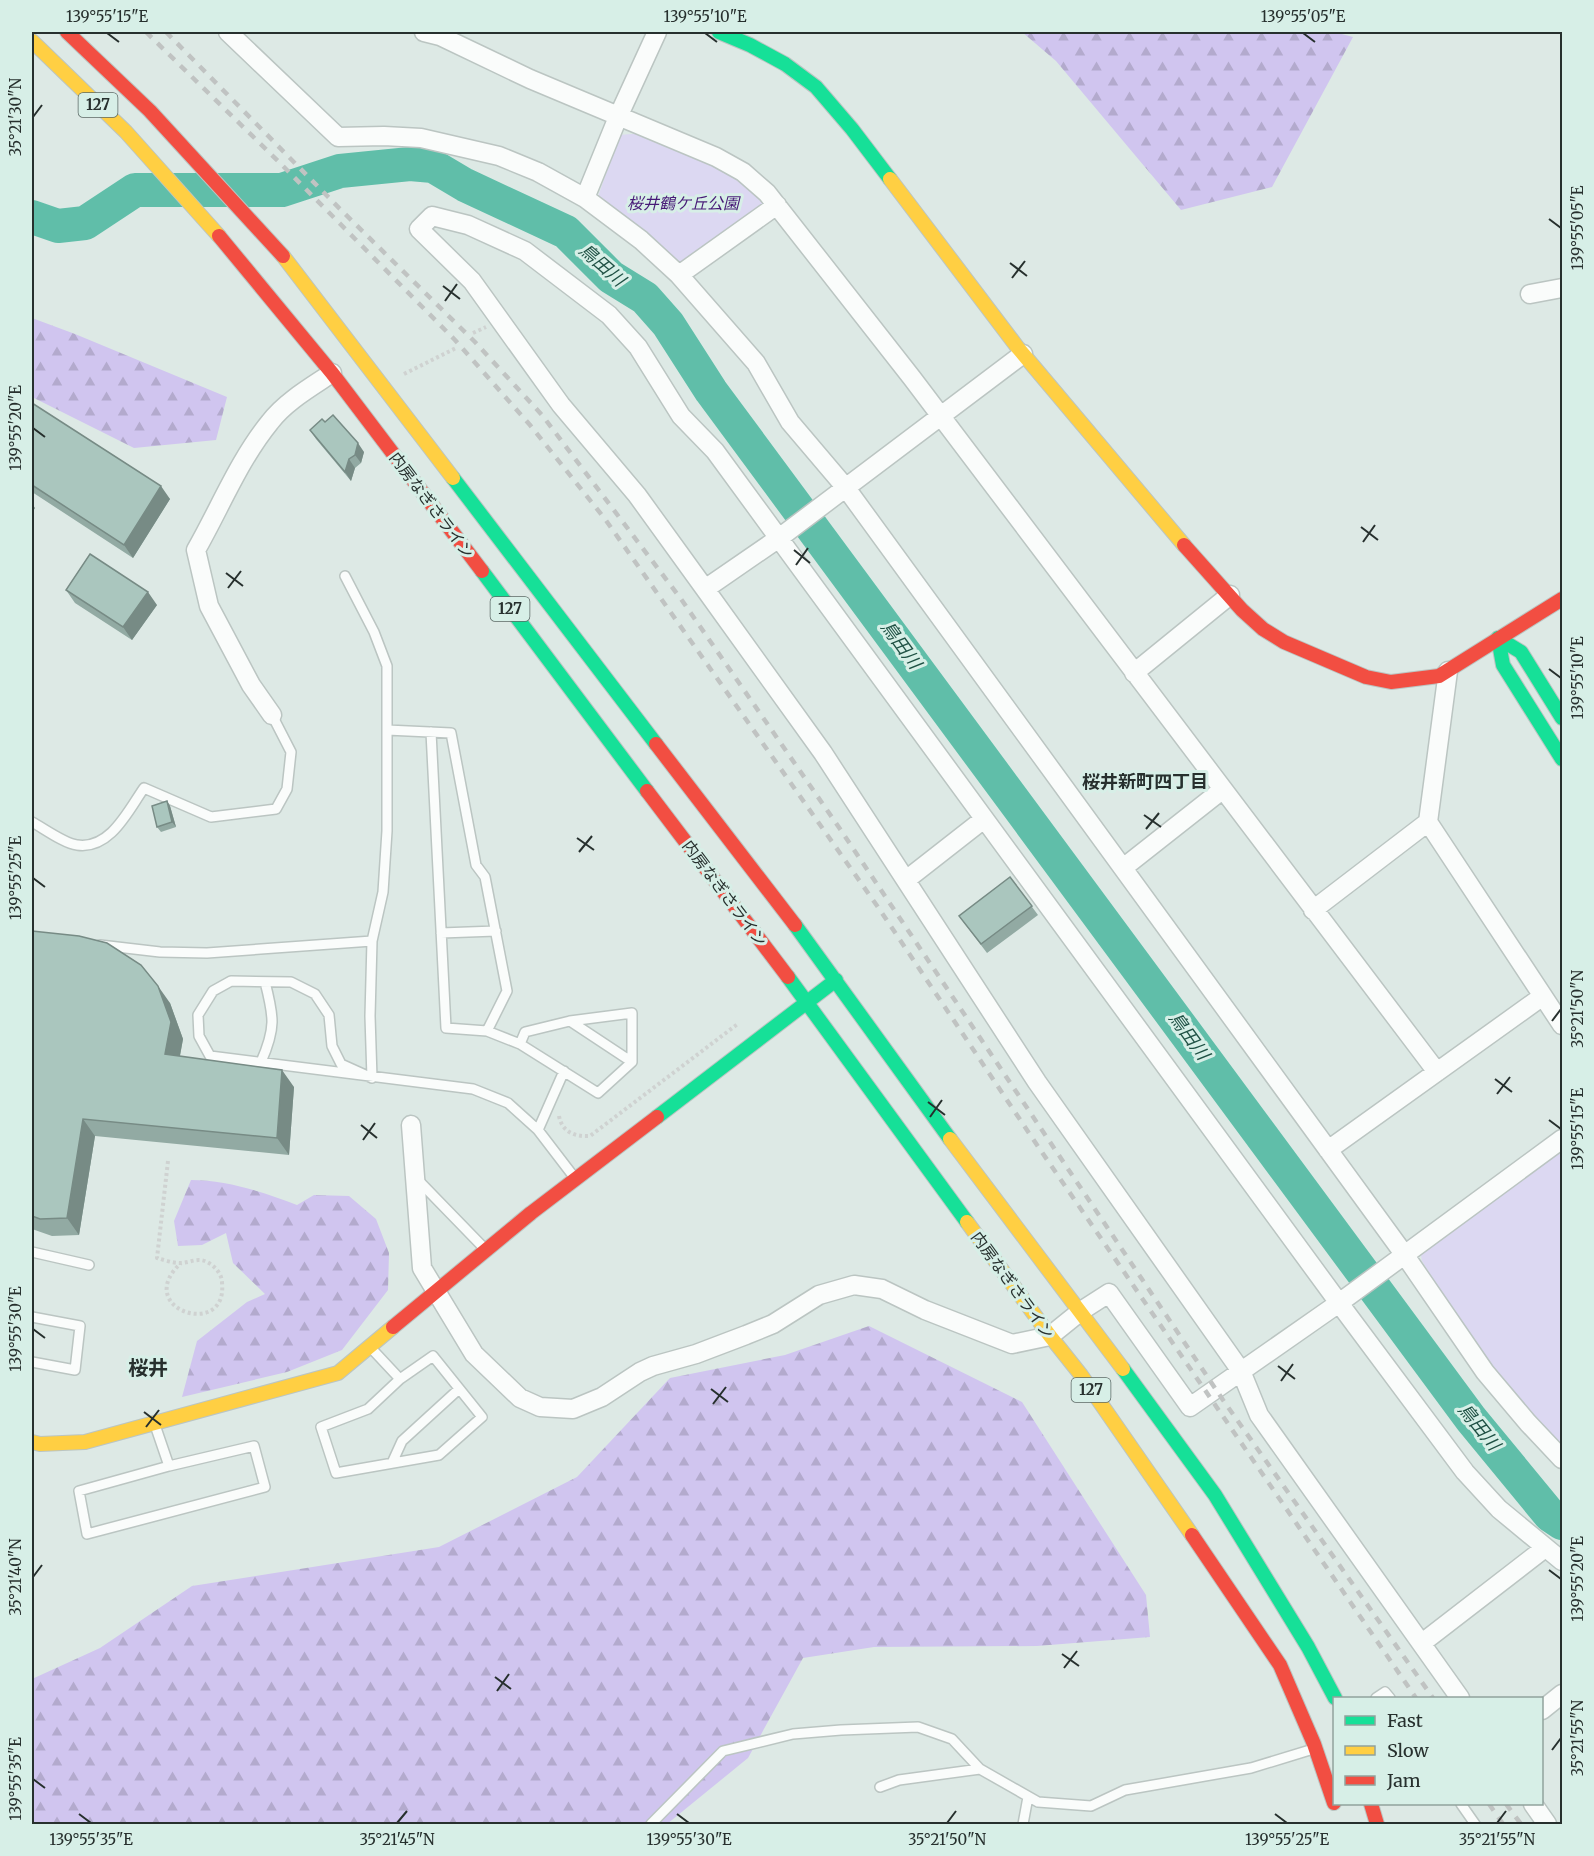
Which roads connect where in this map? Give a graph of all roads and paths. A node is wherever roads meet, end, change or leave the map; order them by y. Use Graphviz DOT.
graph roads {
  1 [pos="67,32"];
  2 [pos="228,32"];
  3 [pos="424,32"];
  4 [pos="657,32"];
  5 [pos="719,32"];
  6 [pos="32,41"];
  7 [pos="618,117"];
  8 [pos="585,198"];
  9 [pos="777,205"];
  10 [pos="679,275"];
  11 [pos="1563,288"];
  12 [pos="1530,294"];
  13 [pos="456,348"];
  14 [pos="1023,354"];
  15 [pos="332,373"];
  16 [pos="400,376"];
  17 [pos="941,416"];
  18 [pos="842,491"];
  19 [pos="782,535"];
  20 [pos="345,576"];
  21 [pos="705,589"];
  22 [pos="1230,595"];
  23 [pos="1563,599"];
  24 [pos="1498,638"];
  25 [pos="1448,671"];
  26 [pos="1134,673"];
  27 [pos="273,715"];
  28 [pos="1563,718"];
  29 [pos="387,730"];
  30 [pos="431,732"];
  31 [pos="1563,759"];
  32 [pos="1222,790"];
  33 [pos="984,819"];
  34 [pos="32,822"];
  35 [pos="1428,822"];
  36 [pos="1123,868"];
  37 [pos="906,880"];
  38 [pos="1313,910"];
  39 [pos="496,930"];
  40 [pos="441,933"];
  41 [pos="372,941"];
  42 [pos="90,944"];
  43 [pos="836,980"];
  44 [pos="266,982"];
  45 [pos="1543,996"];
  46 [pos="806,1001"];
  47 [pos="746,1018"];
  48 [pos="570,1021"];
  49 [pos="1563,1025"];
  50 [pos="487,1030"];
  51 [pos="520,1044"];
  52 [pos="261,1062"];
  53 [pos="632,1062"];
  54 [pos="564,1071"];
  55 [pos="1437,1072"];
  56 [pos="372,1078"];
  57 [pos="560,1109"];
  58 [pos="411,1125"];
  59 [pos="538,1130"];
  60 [pos="1563,1139"];
  61 [pos="1328,1150"];
  62 [pos="168,1161"];
  63 [pos="416,1178"];
  64 [pos="575,1179"];
  65 [pos="486,1250"];
  66 [pos="32,1252"];
  67 [pos="1398,1258"];
  68 [pos="181,1263"];
  69 [pos="89,1265"];
  70 [pos="435,1292"];
  71 [pos="1339,1303"];
  72 [pos="1081,1311"];
  73 [pos="32,1317"];
  74 [pos="1050,1336"];
  75 [pos="369,1347"];
  76 [pos="32,1362"];
  77 [pos="1241,1371"];
  78 [pos="400,1379"];
  79 [pos="459,1389"];
  80 [pos="154,1423"];
  81 [pos="32,1442"];
  82 [pos="1563,1460"];
  83 [pos="392,1463"];
  84 [pos="169,1466"];
  85 [pos="1545,1548"];
  86 [pos="1563,1561"];
  87 [pos="1422,1643"];
  88 [pos="1563,1694"];
  89 [pos="1334,1697"];
  90 [pos="1378,1697"];
  91 [pos="1389,1697"];
  92 [pos="1459,1697"];
  93 [pos="1543,1709"];
  94 [pos="1316,1748"];
  95 [pos="980,1769"];
  96 [pos="880,1788"];
  97 [pos="1029,1797"];
  98 [pos="1333,1799"];
  99 [pos="1372,1805"];
  100 [pos="1462,1805"];
  101 [pos="1534,1805"];
  102 [pos="651,1824"];
  103 [pos="1023,1824"];
  104 [pos="1377,1824"];
  105 [pos="1475,1824"];
  106 [pos="1547,1824"];
  1 -- 43 [label="main road, 内房なぎさライン / 127"];
  2 -- 8 [label="street"];
  3 -- 7 [label="street"];
  4 -- 7 [label="street"];
  5 -- 14 [label="main road"];
  6 -- 15 [label="main road, 内房なぎさライン / 127"];
  7 -- 8 [label="street"];
  7 -- 9 [label="street"];
  8 -- 10 [label="street"];
  9 -- 10 [label="street"];
  9 -- 17 [label="street"];
  10 -- 18 [label="street"];
  11 -- 12 [label="street"];
  13 -- 16 [label="path"];
  14 -- 17 [label="street"];
  14 -- 22 [label="main road"];
  15 -- 27 [label="street"];
  15 -- 46 [label="main road, 内房なぎさライン / 127"];
  17 -- 18 [label="street"];
  17 -- 26 [label="street"];
  18 -- 19 [label="street"];
  18 -- 36 [label="street"];
  19 -- 21 [label="street"];
  19 -- 21 [label="street"];
  19 -- 33 [label="street"];
  20 -- 29 [label="lane"];
  21 -- 37 [label="street"];
  22 -- 25 [label="main road"];
  22 -- 26 [label="street"];
  23 -- 24 [label="main road"];
  24 -- 25 [label="main road"];
  24 -- 28 [label="main road"];
  24 -- 31 [label="main road"];
  25 -- 35 [label="street"];
  26 -- 32 [label="street"];
  27 -- 34 [label="lane"];
  29 -- 30 [label="lane"];
  29 -- 41 [label="lane"];
  30 -- 39 [label="lane"];
  30 -- 40 [label="lane"];
  32 -- 36 [label="street"];
  32 -- 38 [label="street"];
  33 -- 37 [label="street"];
  33 -- 71 [label="street"];
  35 -- 38 [label="street"];
  35 -- 45 [label="street"];
  36 -- 61 [label="street"];
  37 -- 77 [label="street"];
  38 -- 55 [label="street"];
  39 -- 40 [label="lane"];
  39 -- 50 [label="lane"];
  40 -- 50 [label="lane"];
  41 -- 42 [label="lane"];
  41 -- 56 [label="lane"];
  43 -- 46 [label="main road"];
  43 -- 72 [label="main road, 内房なぎさライン / 127"];
  44 -- 52 [label="lane"];
  44 -- 52 [label="lane"];
  44 -- 56 [label="lane"];
  45 -- 49 [label="street"];
  45 -- 55 [label="street"];
  46 -- 64 [label="main road"];
  46 -- 74 [label="main road, 内房なぎさライン / 127"];
  47 -- 57 [label="path"];
  48 -- 51 [label="lane"];
  48 -- 53 [label="lane"];
  48 -- 53 [label="lane"];
  50 -- 51 [label="lane"];
  51 -- 54 [label="lane"];
  52 -- 56 [label="lane"];
  53 -- 54 [label="lane"];
  54 -- 59 [label="lane"];
  55 -- 61 [label="street"];
  56 -- 59 [label="lane"];
  58 -- 63 [label="street"];
  59 -- 64 [label="lane"];
  60 -- 67 [label="street"];
  61 -- 67 [label="street"];
  62 -- 68 [label="path"];
  63 -- 65 [label="lane"];
  63 -- 70 [label="street"];
  64 -- 65 [label="main road"];
  65 -- 70 [label="main road"];
  66 -- 69 [label="lane"];
  67 -- 71 [label="street"];
  67 -- 82 [label="street"];
  68 -- 68 [label="path"];
  70 -- 74 [label="street"];
  70 -- 75 [label="main road"];
  71 -- 77 [label="street"];
  71 -- 85 [label="street"];
  72 -- 74 [label="street"];
  72 -- 77 [label="street"];
  72 -- 89 [label="main road, 内房なぎさライン / 127"];
  73 -- 76 [label="lane"];
  74 -- 94 [label="main road, 内房なぎさライン / 127"];
  75 -- 78 [label="lane"];
  75 -- 80 [label="main road"];
  77 -- 87 [label="street"];
  78 -- 79 [label="lane"];
  78 -- 83 [label="lane"];
  79 -- 83 [label="lane"];
  79 -- 83 [label="lane"];
  80 -- 81 [label="main road"];
  80 -- 84 [label="lane"];
  84 -- 84 [label="lane"];
  85 -- 86 [label="street"];
  85 -- 87 [label="street"];
  87 -- 92 [label="street"];
  88 -- 93 [label="street"];
  90 -- 91 [label="lane"];
  94 -- 97 [label="lane"];
  94 -- 98 [label="main road, 内房なぎさライン / 127"];
  95 -- 96 [label="lane"];
  95 -- 97 [label="lane"];
  95 -- 102 [label="lane"];
  97 -- 103 [label="lane"];
  99 -- 104 [label="main road"];
  100 -- 105 [label="lane"];
  101 -- 106 [label="street"];
}
